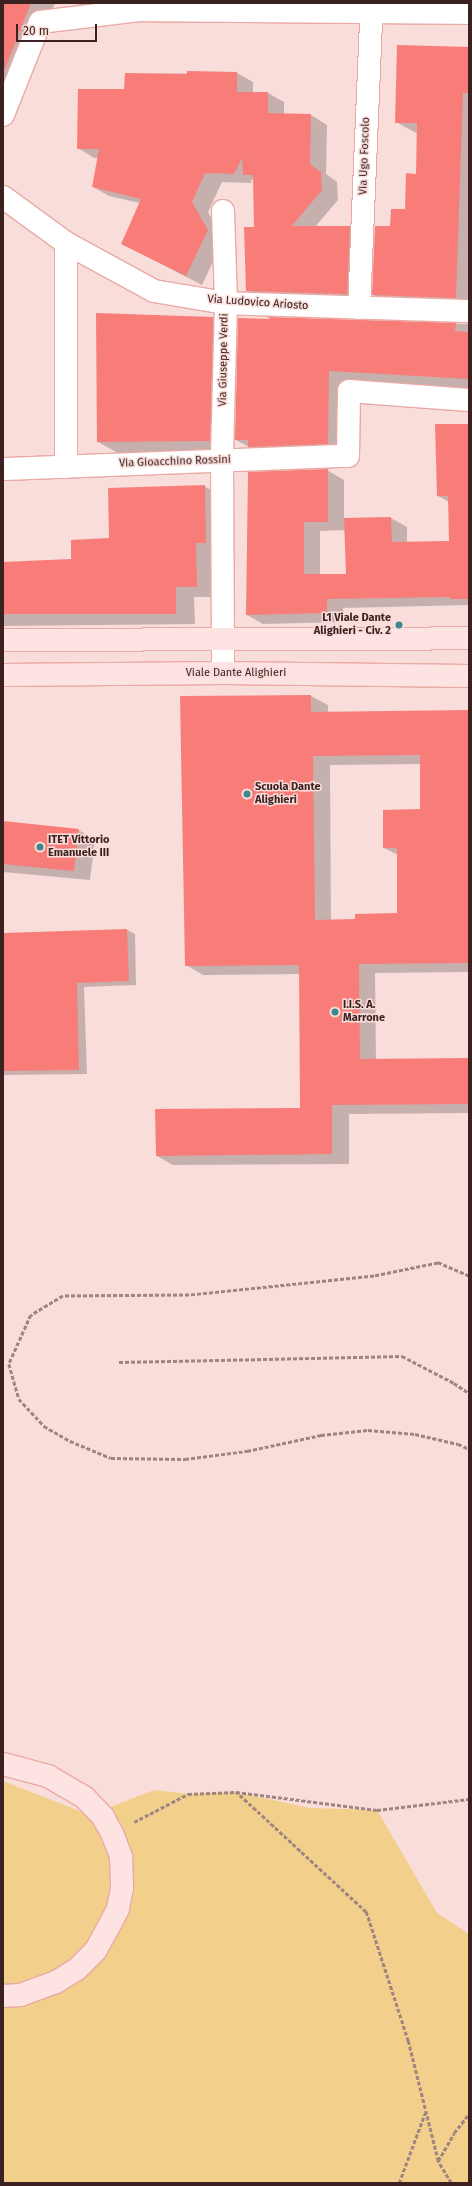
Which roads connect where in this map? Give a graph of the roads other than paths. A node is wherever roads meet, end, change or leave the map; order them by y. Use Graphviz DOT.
graph roads {
  1 [pos="224,7"];
  2 [pos="372,7"];
  3 [pos="469,13"];
  4 [pos="3,115"];
  5 [pos="3,197"];
  6 [pos="223,211"];
  7 [pos="66,243"];
  8 [pos="226,303"];
  9 [pos="359,308"];
  10 [pos="469,311"];
  11 [pos="469,400"];
  12 [pos="222,460"];
  13 [pos="66,467"];
  14 [pos="3,468"];
  15 [pos="223,638"];
  16 [pos="469,638"];
  17 [pos="3,640"];
  18 [pos="223,673"];
  19 [pos="3,675"];
  20 [pos="469,676"];
  21 [pos="3,1764"];
  22 [pos="3,1996"];
  1 -- 2 [label="street"];
  1 -- 4 [label="street"];
  2 -- 3 [label="street"];
  2 -- 9 [label="street, Via Ugo Foscolo"];
  5 -- 7 [label="street, Via Ludovico Ariosto"];
  6 -- 8 [label="street, Via Giuseppe Verdi"];
  7 -- 8 [label="street, Via Ludovico Ariosto"];
  7 -- 13 [label="street"];
  8 -- 9 [label="street, Via Ludovico Ariosto"];
  8 -- 12 [label="street, Via Giuseppe Verdi"];
  9 -- 10 [label="street, Via Ludovico Ariosto"];
  11 -- 12 [label="street, Via Gioacchino Rossini"];
  12 -- 13 [label="street, Via Gioacchino Rossini"];
  12 -- 15 [label="street, Via Giuseppe Verdi"];
  13 -- 14 [label="street, Via Gioacchino Rossini"];
  15 -- 16 [label="street"];
  15 -- 17 [label="street"];
  15 -- 18 [label="street, Via Giuseppe Verdi"];
  18 -- 19 [label="street, Viale Dante Alighieri"];
  18 -- 20 [label="street, Viale Dante Alighieri"];
  21 -- 22 [label="street"];
}
